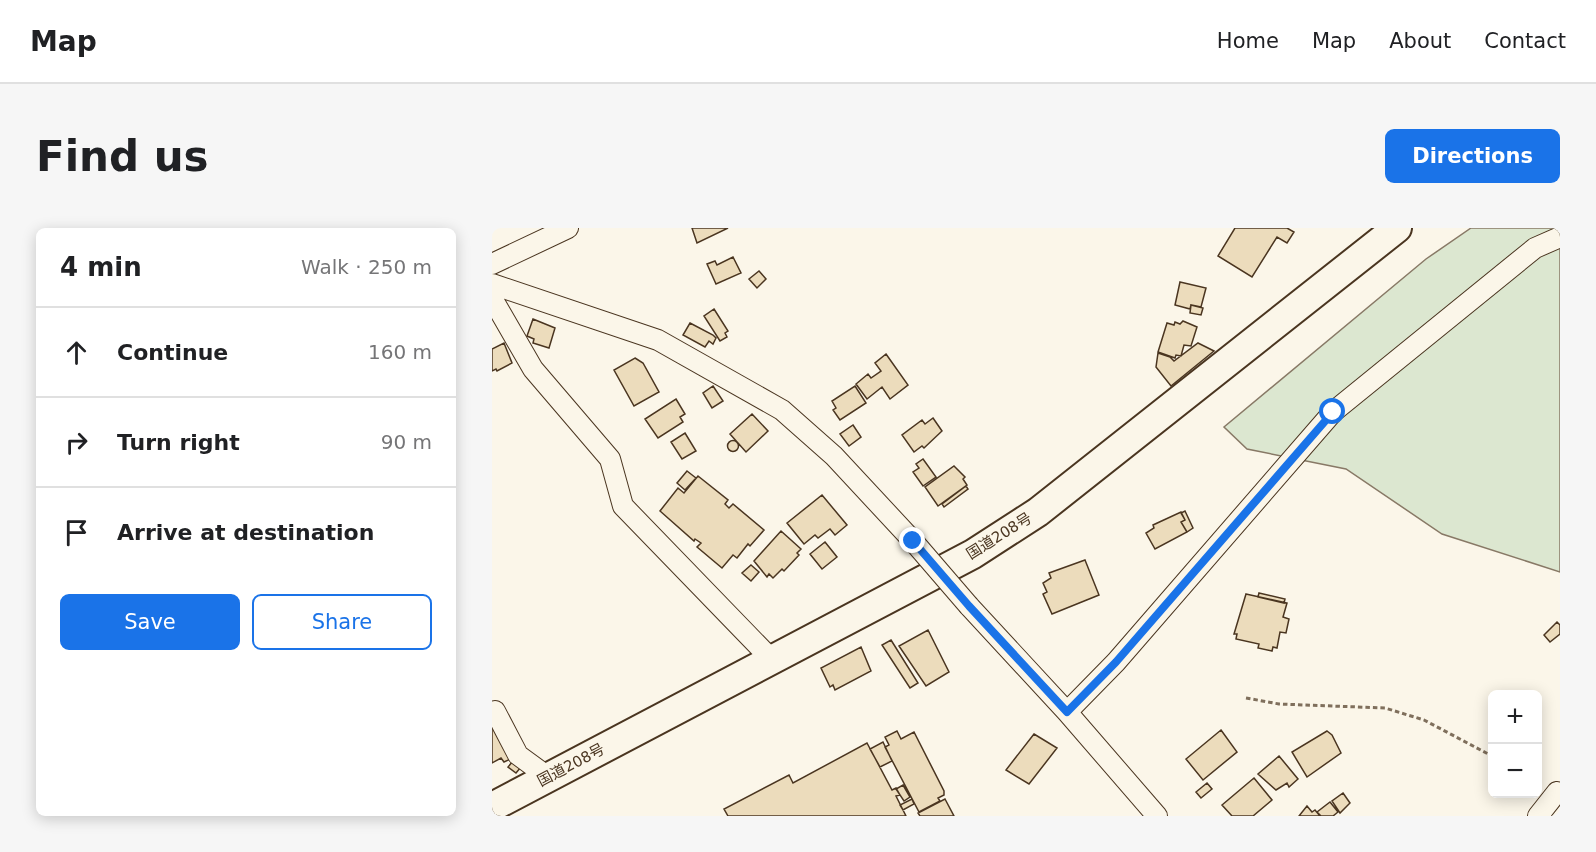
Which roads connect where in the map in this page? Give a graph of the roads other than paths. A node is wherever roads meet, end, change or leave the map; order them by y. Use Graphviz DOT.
graph roads {
  1 [pos="568,228"];
  2 [pos="1397,228"];
  3 [pos="1560,237"];
  4 [pos="492,264"];
  5 [pos="492,284"];
  6 [pos="492,298"];
  7 [pos="772,660"];
  8 [pos="492,712"];
  9 [pos="1067,712"];
  10 [pos="548,777"];
  11 [pos="1557,792"];
  12 [pos="492,807"];
  13 [pos="1156,816"];
  14 [pos="1538,816"];
  1 -- 4 [label="street"];
  2 -- 7 [label="highway, 国道208号"];
  3 -- 9 [label="street"];
  5 -- 9 [label="street, bridge"];
  6 -- 7 [label="street"];
  7 -- 10 [label="highway, 国道208号"];
  8 -- 10 [label="street"];
  9 -- 13 [label="street"];
  10 -- 12 [label="highway, 国道208号"];
  11 -- 14 [label="street"];
}
